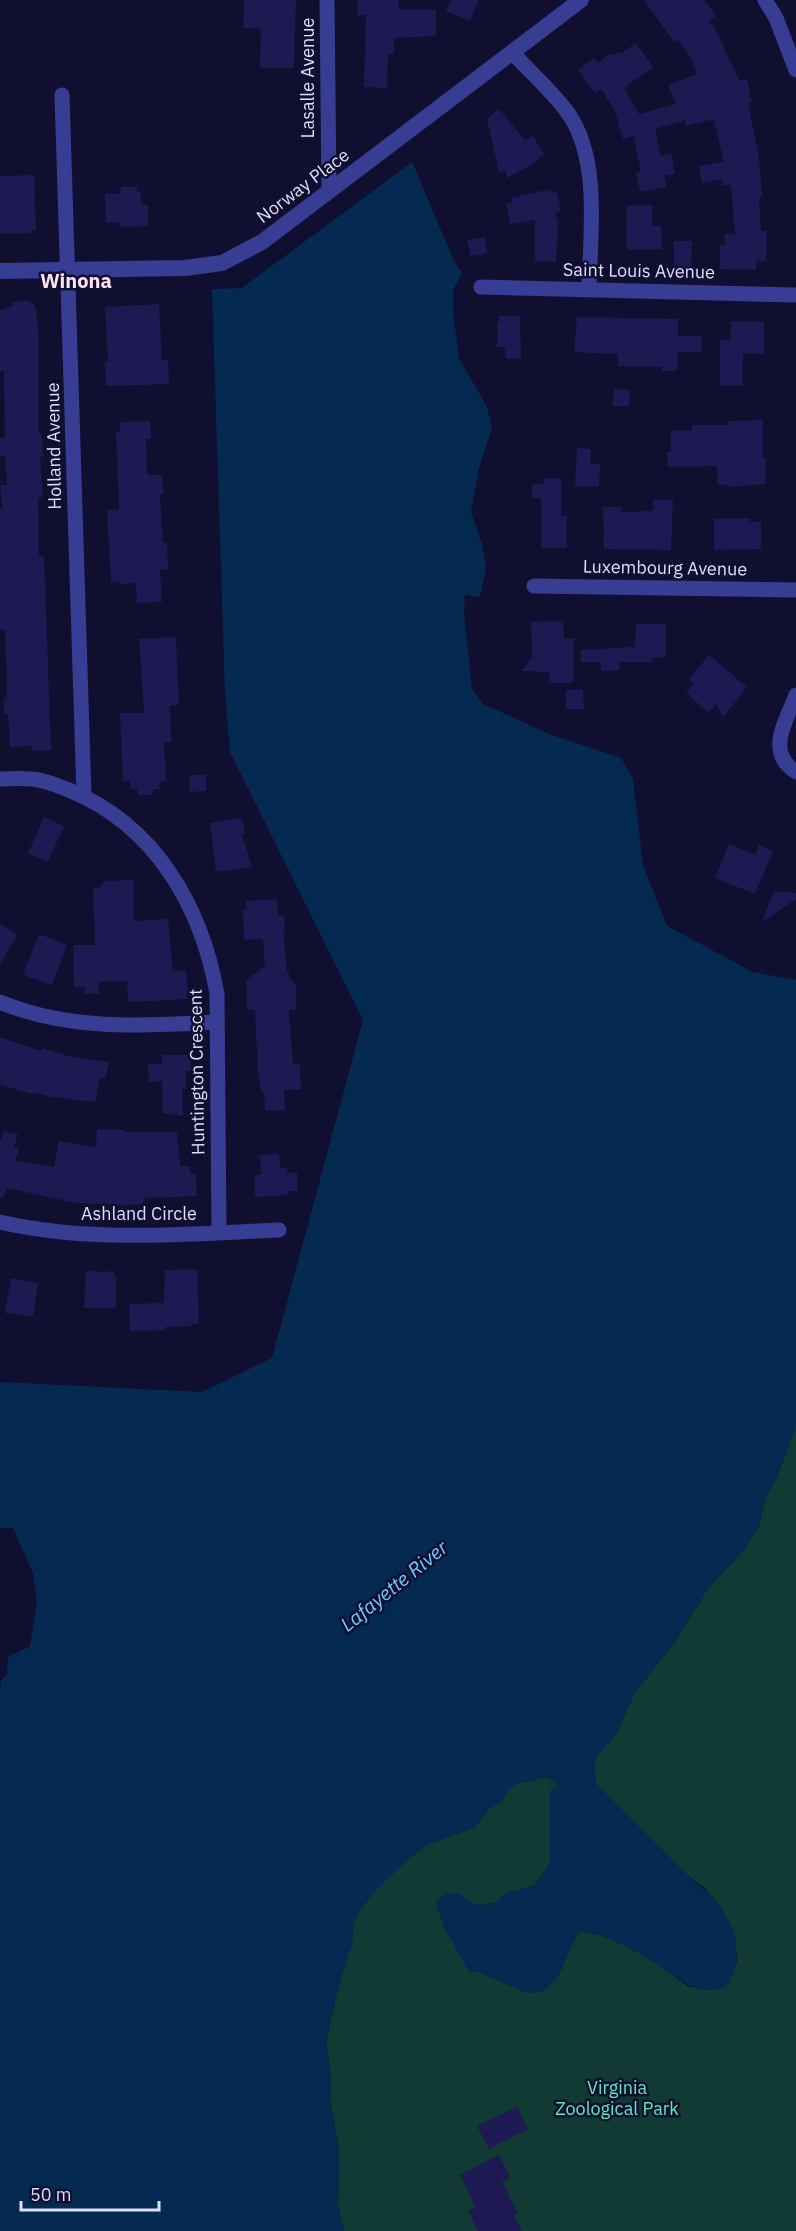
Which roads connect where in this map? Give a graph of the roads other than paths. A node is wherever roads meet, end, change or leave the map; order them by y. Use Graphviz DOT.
graph roads {
  1 [pos="327,0"];
  2 [pos="581,0"];
  3 [pos="765,0"];
  4 [pos="512,52"];
  5 [pos="796,70"];
  6 [pos="62,95"];
  7 [pos="329,191"];
  8 [pos="69,268"];
  9 [pos="0,271"];
  10 [pos="481,287"];
  11 [pos="589,289"];
  12 [pos="796,295"];
  13 [pos="534,586"];
  14 [pos="796,590"];
  15 [pos="796,695"];
  16 [pos="796,772"];
  17 [pos="0,779"];
  18 [pos="84,796"];
  19 [pos="0,1002"];
  20 [pos="217,1022"];
  21 [pos="0,1222"];
  22 [pos="279,1230"];
  23 [pos="219,1232"];
  1 -- 7 [label="street, Lasalle Avenue"];
  2 -- 4 [label="street, Norway Place"];
  3 -- 5 [label="street"];
  4 -- 7 [label="street, Norway Place"];
  4 -- 11 [label="street"];
  6 -- 8 [label="street, Holland Avenue"];
  7 -- 8 [label="street, Norway Place"];
  8 -- 9 [label="street, Norway Place"];
  8 -- 18 [label="street, Holland Avenue"];
  10 -- 11 [label="street, Saint Louis Avenue"];
  11 -- 12 [label="street, Saint Louis Avenue"];
  13 -- 14 [label="street, Luxembourg Avenue"];
  15 -- 16 [label="street"];
  17 -- 18 [label="street, Huntington Crescent"];
  18 -- 20 [label="street, Huntington Crescent"];
  19 -- 20 [label="street"];
  20 -- 23 [label="street, Huntington Crescent"];
  21 -- 23 [label="street, Ashland Circle"];
  22 -- 23 [label="street, Ashland Circle"];
}
